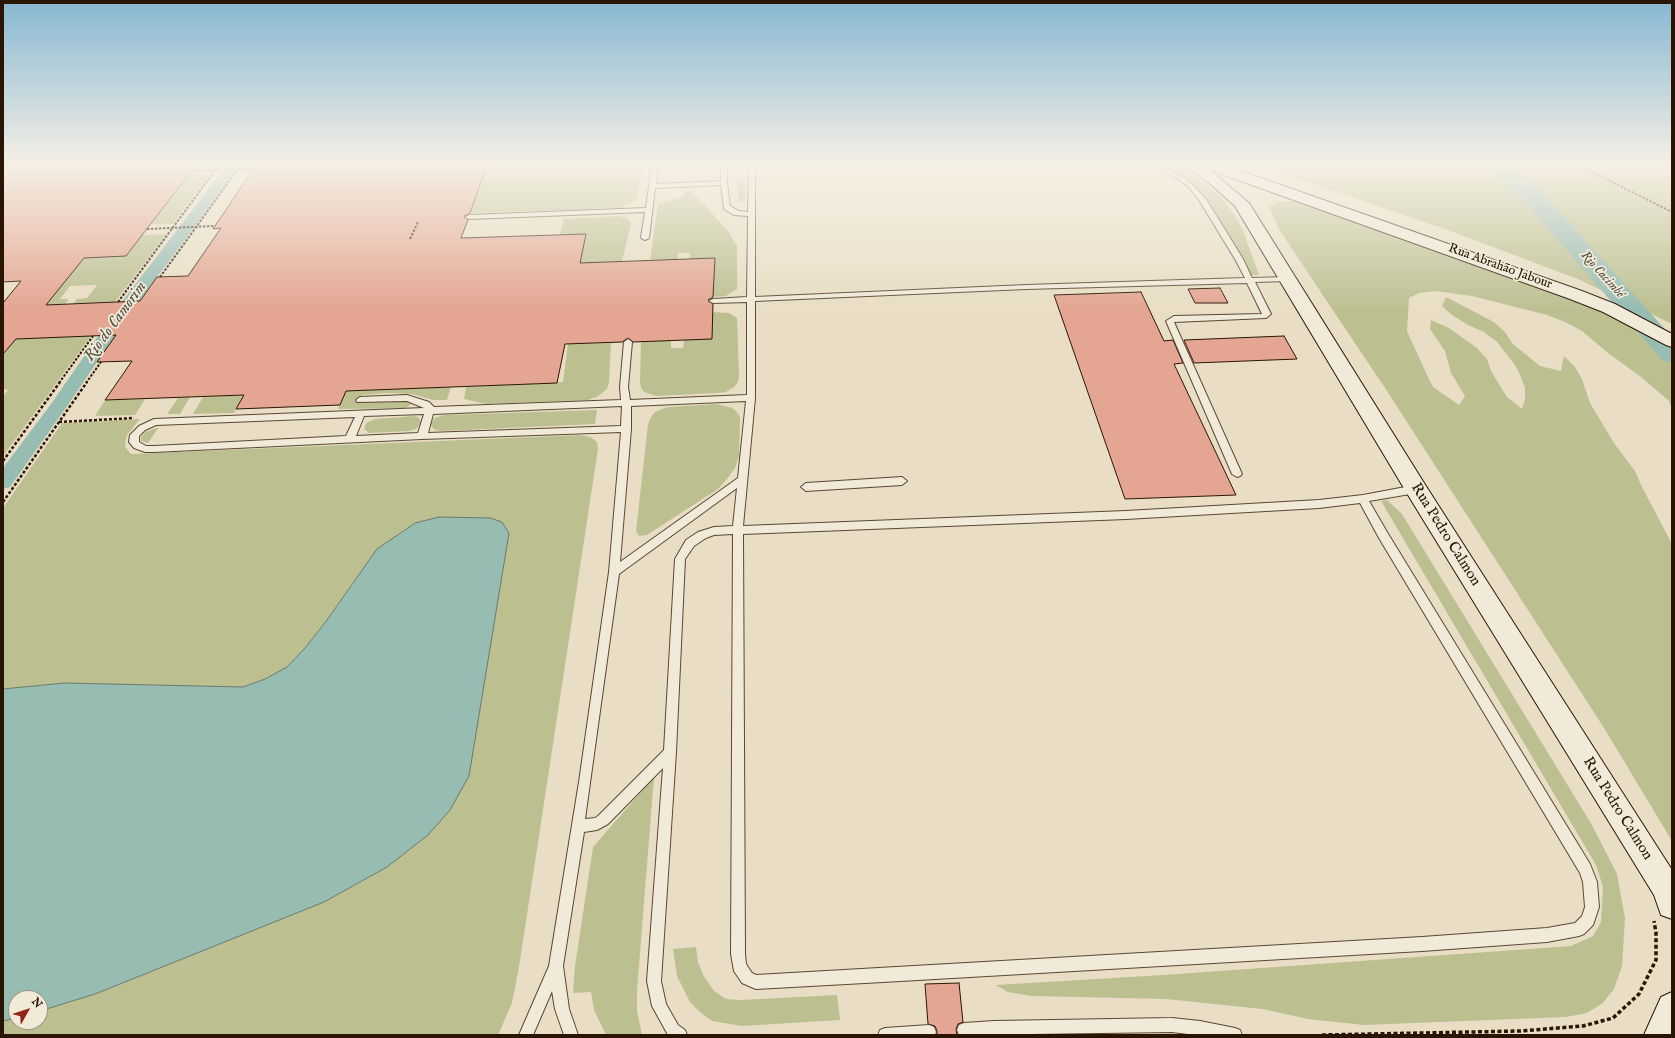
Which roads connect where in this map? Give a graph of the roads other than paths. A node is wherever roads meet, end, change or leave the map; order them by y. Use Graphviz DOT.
graph roads {
  1 [pos="561,213"];
  2 [pos="649,213"];
  3 [pos="744,213"];
  4 [pos="1210,213"];
  5 [pos="1247,213"];
  6 [pos="1350,213"];
  7 [pos="752,214"];
  8 [pos="469,217"];
  9 [pos="645,238"];
  10 [pos="1288,280"];
  11 [pos="1251,282"];
  12 [pos="752,300"];
  13 [pos="713,301"];
  14 [pos="1670,340"];
  15 [pos="628,342"];
  16 [pos="751,398"];
  17 [pos="360,400"];
  18 [pos="626,403"];
  19 [pos="430,410"];
  20 [pos="361,413"];
  21 [pos="626,429"];
  22 [pos="422,436"];
  23 [pos="350,439"];
  24 [pos="1237,474"];
  25 [pos="742,480"];
  26 [pos="902,481"];
  27 [pos="806,487"];
  28 [pos="1416,489"];
  29 [pos="1363,499"];
  30 [pos="738,529"];
  31 [pos="614,572"];
  32 [pos="670,752"];
  33 [pos="577,827"];
  34 [pos="1672,904"];
  35 [pos="556,966"];
  36 [pos="1672,1008"];
  37 [pos="964,1030"];
  38 [pos="929,1032"];
  39 [pos="526,1035"];
  40 [pos="571,1035"];
  41 [pos="680,1035"];
  42 [pos="885,1035"];
  43 [pos="1235,1035"];
  44 [pos="1660,1035"];
  1 -- 8 [label="lane"];
  2 -- 9 [label="lane"];
  3 -- 7 [label="lane"];
  4 -- 11 [label="lane"];
  5 -- 10 [label="street, Rua Pedro Calmon"];
  6 -- 14 [label="street, Rua Abrahão Jabour"];
  7 -- 12 [label="lane"];
  10 -- 11 [label="lane"];
  10 -- 28 [label="street, Rua Pedro Calmon"];
  11 -- 12 [label="lane"];
  11 -- 24 [label="lane"];
  12 -- 13 [label="lane"];
  12 -- 16 [label="lane"];
  15 -- 18 [label="lane"];
  16 -- 18 [label="lane"];
  16 -- 25 [label="lane"];
  17 -- 19 [label="lane"];
  18 -- 19 [label="lane"];
  18 -- 21 [label="lane"];
  19 -- 20 [label="lane"];
  19 -- 22 [label="lane"];
  20 -- 23 [label="lane"];
  20 -- 23 [label="lane"];
  21 -- 22 [label="lane"];
  21 -- 31 [label="lane"];
  22 -- 23 [label="lane"];
  25 -- 30 [label="lane"];
  25 -- 31 [label="lane"];
  26 -- 27 [label="lane"];
  28 -- 29 [label="lane"];
  28 -- 34 [label="street, Rua Pedro Calmon"];
  29 -- 30 [label="lane"];
  29 -- 30 [label="lane"];
  30 -- 32 [label="lane"];
  31 -- 33 [label="lane"];
  32 -- 33 [label="lane"];
  32 -- 41 [label="lane"];
  33 -- 35 [label="lane"];
  35 -- 39 [label="lane"];
  35 -- 40 [label="lane"];
  36 -- 44 [label="street"];
  37 -- 43 [label="lane"];
  38 -- 42 [label="lane"];
}
